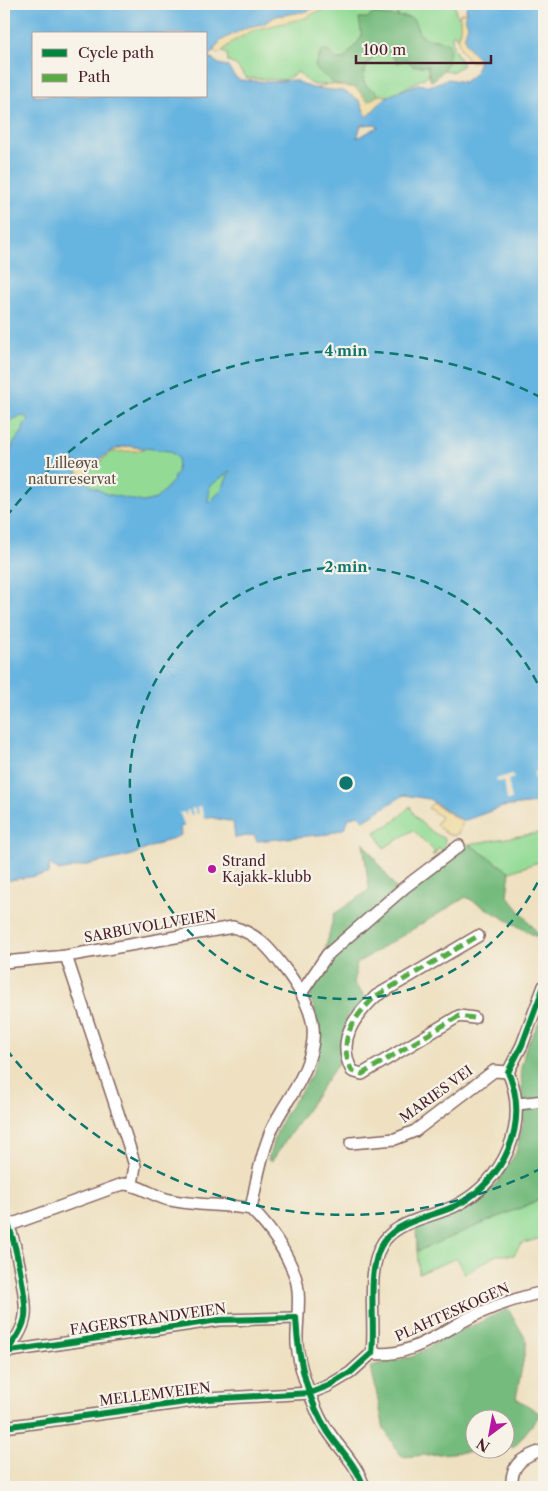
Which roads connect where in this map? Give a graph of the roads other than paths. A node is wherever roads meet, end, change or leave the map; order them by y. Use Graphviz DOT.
graph roads {
  1 [pos="459,846"];
  2 [pos="478,936"];
  3 [pos="66,956"];
  4 [pos="4,962"];
  5 [pos="544,986"];
  6 [pos="302,992"];
  7 [pos="474,1018"];
  8 [pos="508,1072"];
  9 [pos="544,1101"];
  10 [pos="518,1104"];
  11 [pos="351,1142"];
  12 [pos="132,1184"];
  13 [pos="251,1209"];
  14 [pos="7,1221"];
  15 [pos="544,1292"];
  16 [pos="296,1318"];
  17 [pos="5,1353"];
  18 [pos="372,1353"];
  19 [pos="310,1393"];
  20 [pos="4,1427"];
  21 [pos="544,1450"];
  22 [pos="364,1487"];
  23 [pos="512,1487"];
  1 -- 6 [label="street"];
  2 -- 7 [label="street"];
  3 -- 4 [label="street, SARBUVOLLVEIEN"];
  3 -- 6 [label="street, SARBUVOLLVEIEN"];
  3 -- 12 [label="street"];
  5 -- 8 [label="street"];
  6 -- 13 [label="street, SARBUVOLLVEIEN"];
  8 -- 10 [label="street"];
  8 -- 11 [label="street, MARIES VEI"];
  9 -- 10 [label="street"];
  10 -- 18 [label="street"];
  12 -- 13 [label="street"];
  12 -- 14 [label="street"];
  13 -- 16 [label="street"];
  14 -- 17 [label="street"];
  15 -- 18 [label="street, PLAHTESKOGEN"];
  16 -- 17 [label="street, FAGERSTRANDVEIEN"];
  16 -- 19 [label="street"];
  18 -- 19 [label="street"];
  19 -- 20 [label="street, MELLEMVEIEN"];
  19 -- 22 [label="street"];
  21 -- 23 [label="street"];
}
